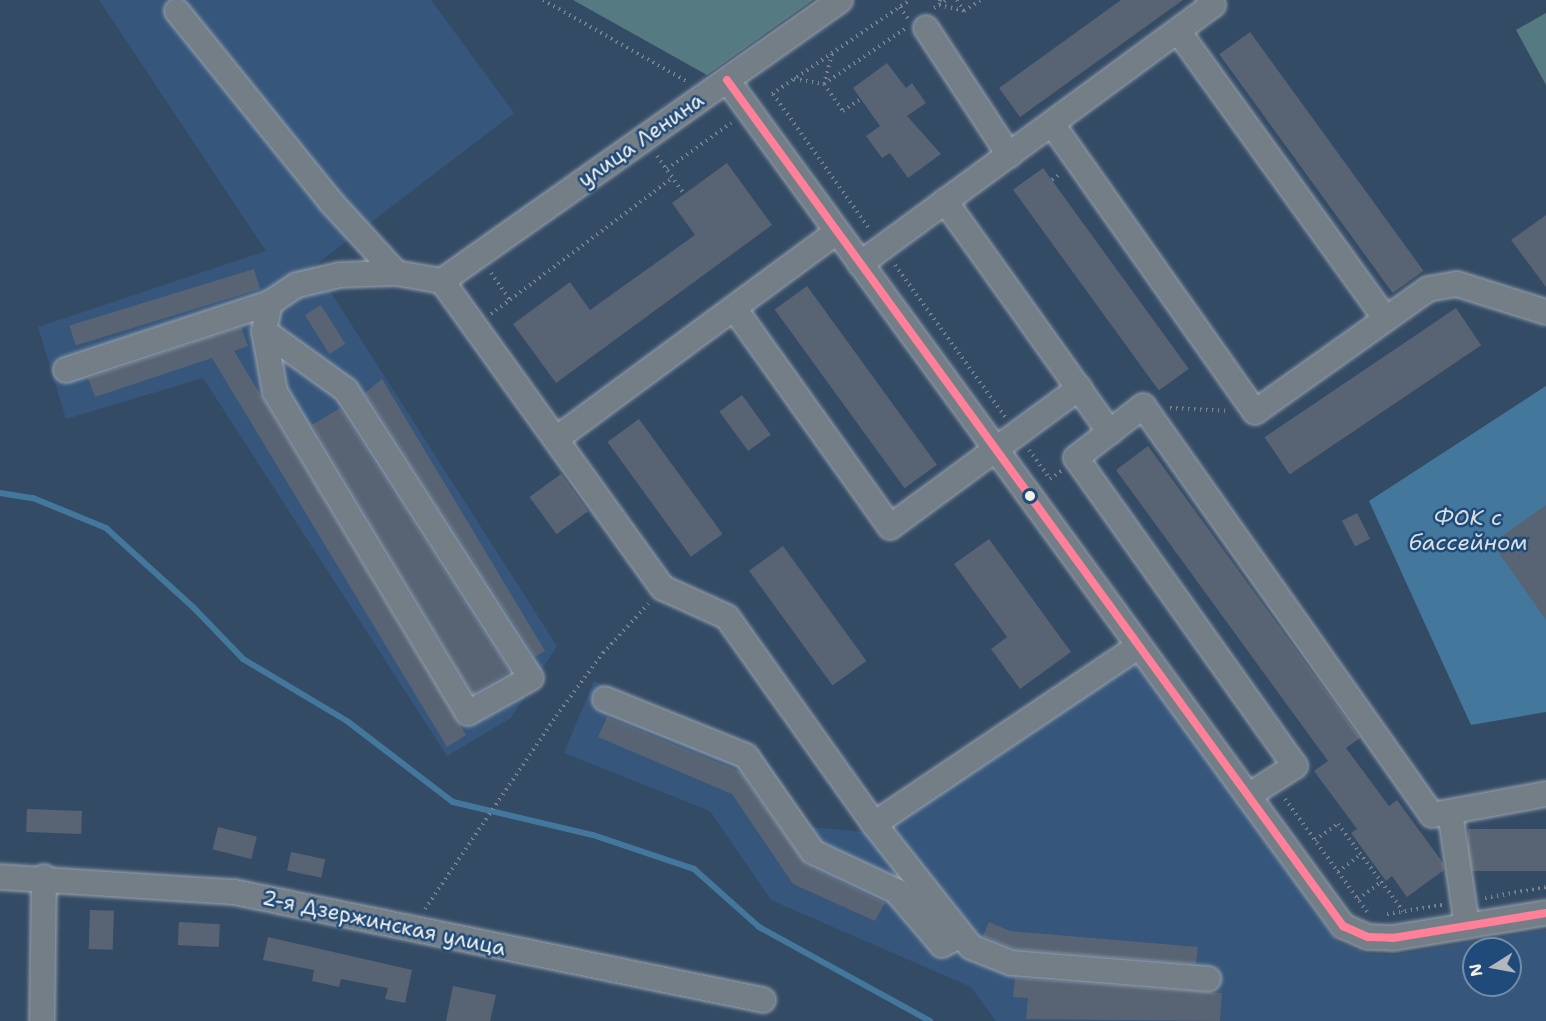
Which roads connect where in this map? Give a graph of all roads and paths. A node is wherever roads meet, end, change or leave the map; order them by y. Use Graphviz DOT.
graph roads {
  1 [pos="543,0"];
  2 [pos="840,0"];
  3 [pos="910,0"];
  4 [pos="946,0"];
  5 [pos="957,0"];
  6 [pos="981,0"];
  7 [pos="1209,0"];
  8 [pos="940,2"];
  9 [pos="177,11"];
  10 [pos="964,11"];
  11 [pos="922,21"];
  12 [pos="1178,31"];
  13 [pos="833,53"];
  14 [pos="794,79"];
  15 [pos="824,84"];
  16 [pos="717,87"];
  17 [pos="773,94"];
  18 [pos="861,99"];
  19 [pos="748,110"];
  20 [pos="1052,124"];
  21 [pos="645,138"];
  22 [pos="1009,155"];
  23 [pos="667,169"];
  24 [pos="672,178"];
  25 [pos="684,194"];
  26 [pos="945,201"];
  27 [pos="837,232"];
  28 [pos="883,248"];
  29 [pos="479,255"];
  30 [pos="860,264"];
  31 [pos="396,273"];
  32 [pos="442,281"];
  33 [pos="510,300"];
  34 [pos="270,303"];
  35 [pos="734,308"];
  36 [pos="1546,312"];
  37 [pos="1386,319"];
  38 [pos="475,326"];
  39 [pos="264,331"];
  40 [pos="66,370"];
  41 [pos="1079,388"];
  42 [pos="1143,406"];
  43 [pos="1255,412"];
  44 [pos="1110,432"];
  45 [pos="1018,435"];
  46 [pos="556,438"];
  47 [pos="997,452"];
  48 [pos="1076,458"];
  49 [pos="663,588"];
  50 [pos="1139,646"];
  51 [pos="605,699"];
  52 [pos="1272,781"];
  53 [pos="1546,794"];
  54 [pos="1248,796"];
  55 [pos="1450,812"];
  56 [pos="874,824"];
  57 [pos="1315,840"];
  58 [pos="1360,855"];
  59 [pos="1338,872"];
  60 [pos="0,877"];
  61 [pos="44,877"];
  62 [pos="1381,882"];
  63 [pos="1546,887"];
  64 [pos="1315,888"];
  65 [pos="1358,898"];
  66 [pos="430,901"];
  67 [pos="1463,901"];
  68 [pos="1402,911"];
  69 [pos="1546,913"];
  70 [pos="1381,915"];
  71 [pos="1371,916"];
  72 [pos="1467,926"];
  73 [pos="961,935"];
  74 [pos="1208,979"];
  75 [pos="763,1000"];
  76 [pos="42,1021"];
  1 -- 16 [label="path"];
  2 -- 16 [label="street, улица Ленина"];
  3 -- 13 [label="path"];
  4 -- 8 [label="path"];
  5 -- 10 [label="path"];
  6 -- 10 [label="path"];
  7 -- 12 [label="street"];
  8 -- 10 [label="path"];
  8 -- 11 [label="path"];
  9 -- 31 [label="street"];
  11 -- 15 [label="path"];
  11 -- 22 [label="street"];
  12 -- 20 [label="street"];
  12 -- 37 [label="street"];
  13 -- 14 [label="path"];
  13 -- 15 [label="path"];
  14 -- 15 [label="path"];
  14 -- 17 [label="path"];
  15 -- 18 [label="path"];
  16 -- 19 [label="street"];
  16 -- 21 [label="street, улица Ленина"];
  17 -- 19 [label="path"];
  17 -- 28 [label="path"];
  19 -- 23 [label="path"];
  19 -- 27 [label="street"];
  20 -- 22 [label="street"];
  20 -- 43 [label="street"];
  21 -- 23 [label="path"];
  21 -- 29 [label="street, улица Ленина"];
  22 -- 26 [label="street"];
  23 -- 24 [label="path"];
  24 -- 25 [label="path"];
  24 -- 33 [label="path"];
  26 -- 28 [label="street"];
  26 -- 41 [label="street"];
  27 -- 30 [label="street"];
  27 -- 35 [label="street"];
  28 -- 30 [label="street"];
  28 -- 45 [label="path"];
  29 -- 32 [label="street, улица Ленина"];
  29 -- 33 [label="path"];
  30 -- 47 [label="street"];
  31 -- 32 [label="street"];
  31 -- 34 [label="street"];
  32 -- 38 [label="street"];
  33 -- 38 [label="path"];
  34 -- 39 [label="street"];
  34 -- 40 [label="street"];
  35 -- 46 [label="street"];
  35 -- 47 [label="street"];
  36 -- 37 [label="street"];
  37 -- 43 [label="street"];
  38 -- 46 [label="street"];
  39 -- 39 [label="street"];
  41 -- 44 [label="street"];
  41 -- 45 [label="street"];
  42 -- 43 [label="path"];
  42 -- 44 [label="street"];
  42 -- 55 [label="street"];
  44 -- 48 [label="street"];
  45 -- 47 [label="street"];
  45 -- 48 [label="path"];
  46 -- 49 [label="street"];
  47 -- 50 [label="street"];
  48 -- 52 [label="street"];
  49 -- 56 [label="street"];
  49 -- 66 [label="path"];
  50 -- 54 [label="street"];
  50 -- 56 [label="street"];
  51 -- 73 [label="street"];
  52 -- 54 [label="street"];
  52 -- 57 [label="path"];
  53 -- 55 [label="street"];
  54 -- 64 [label="street"];
  55 -- 67 [label="street"];
  56 -- 73 [label="street"];
  57 -- 58 [label="path"];
  57 -- 59 [label="path"];
  58 -- 59 [label="path"];
  58 -- 62 [label="path"];
  59 -- 64 [label="path"];
  59 -- 65 [label="path"];
  60 -- 61 [label="street, 2-я Дзержинская улица"];
  61 -- 75 [label="street, 2-я Дзержинская улица"];
  61 -- 76 [label="street"];
  62 -- 65 [label="path"];
  62 -- 68 [label="path"];
  63 -- 67 [label="path"];
  64 -- 72 [label="street"];
  65 -- 71 [label="path"];
  67 -- 68 [label="path"];
  67 -- 72 [label="street"];
  68 -- 70 [label="path"];
  69 -- 72 [label="street"];
  73 -- 74 [label="street"];
}
